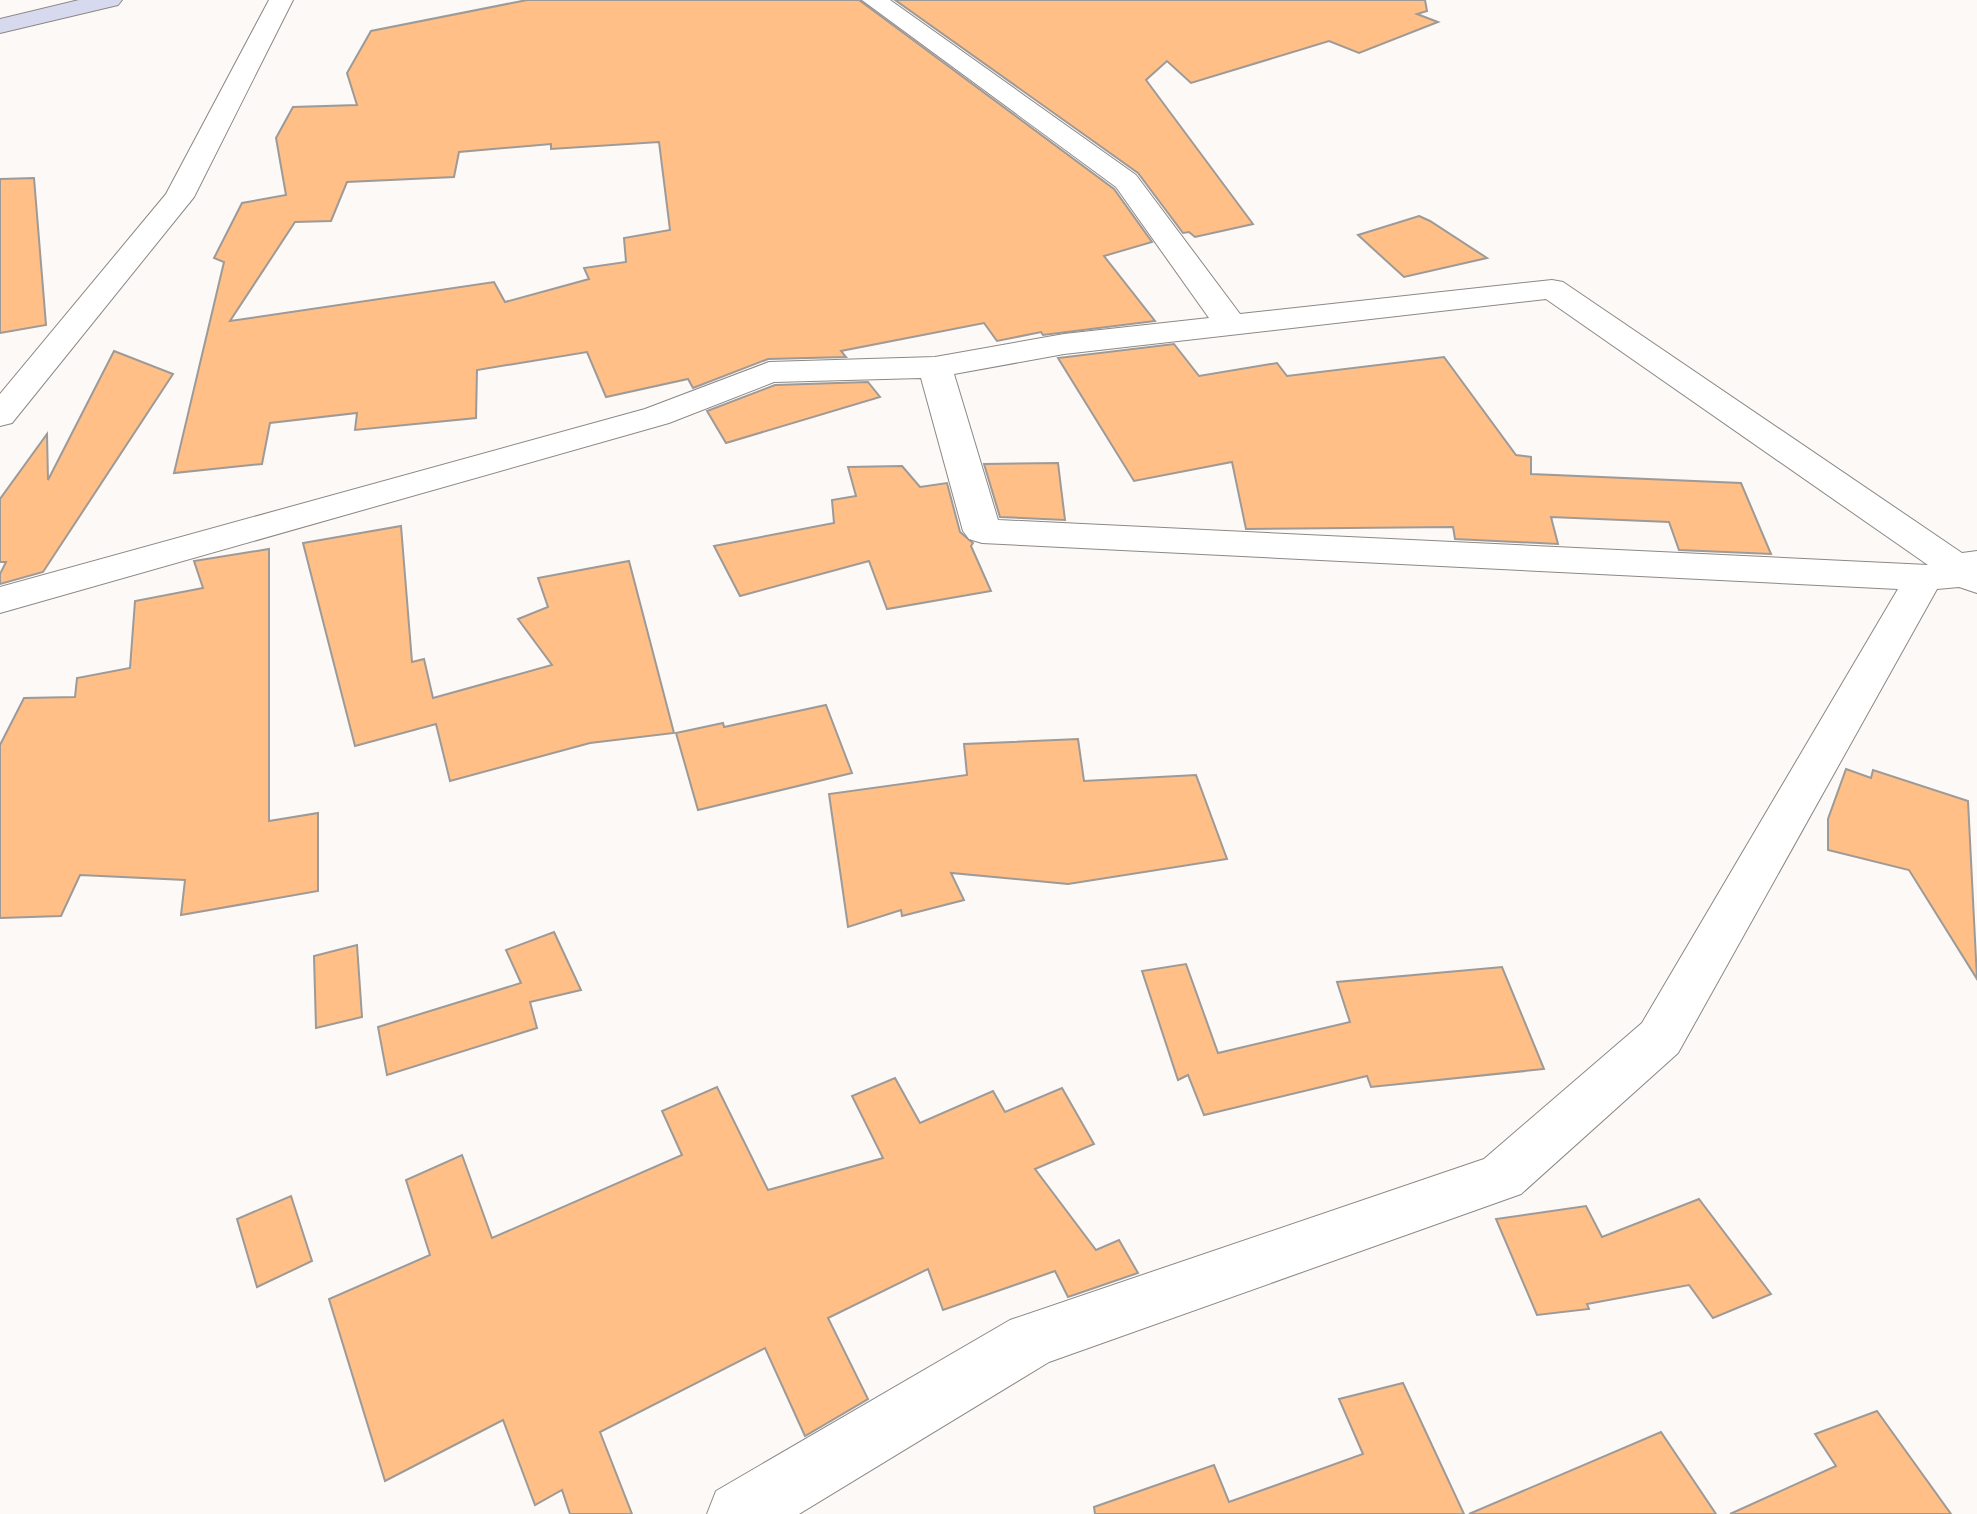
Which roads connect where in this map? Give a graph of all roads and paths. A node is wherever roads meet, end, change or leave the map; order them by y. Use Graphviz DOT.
graph roads {
  1 [pos="110,0"];
  2 [pos="281,0"];
  3 [pos="874,0"];
  4 [pos="0,26"];
  5 [pos="1231,325"];
  6 [pos="935,367"];
  7 [pos="0,416"];
  8 [pos="1961,573"];
  9 [pos="0,600"];
  10 [pos="739,1514"];
  1 -- 4 [label="street"];
  2 -- 7 [label="street"];
  3 -- 5 [label="street"];
  5 -- 6 [label="street"];
  5 -- 8 [label="street"];
  6 -- 8 [label="street"];
  6 -- 9 [label="street"];
  8 -- 10 [label="street"];
}
